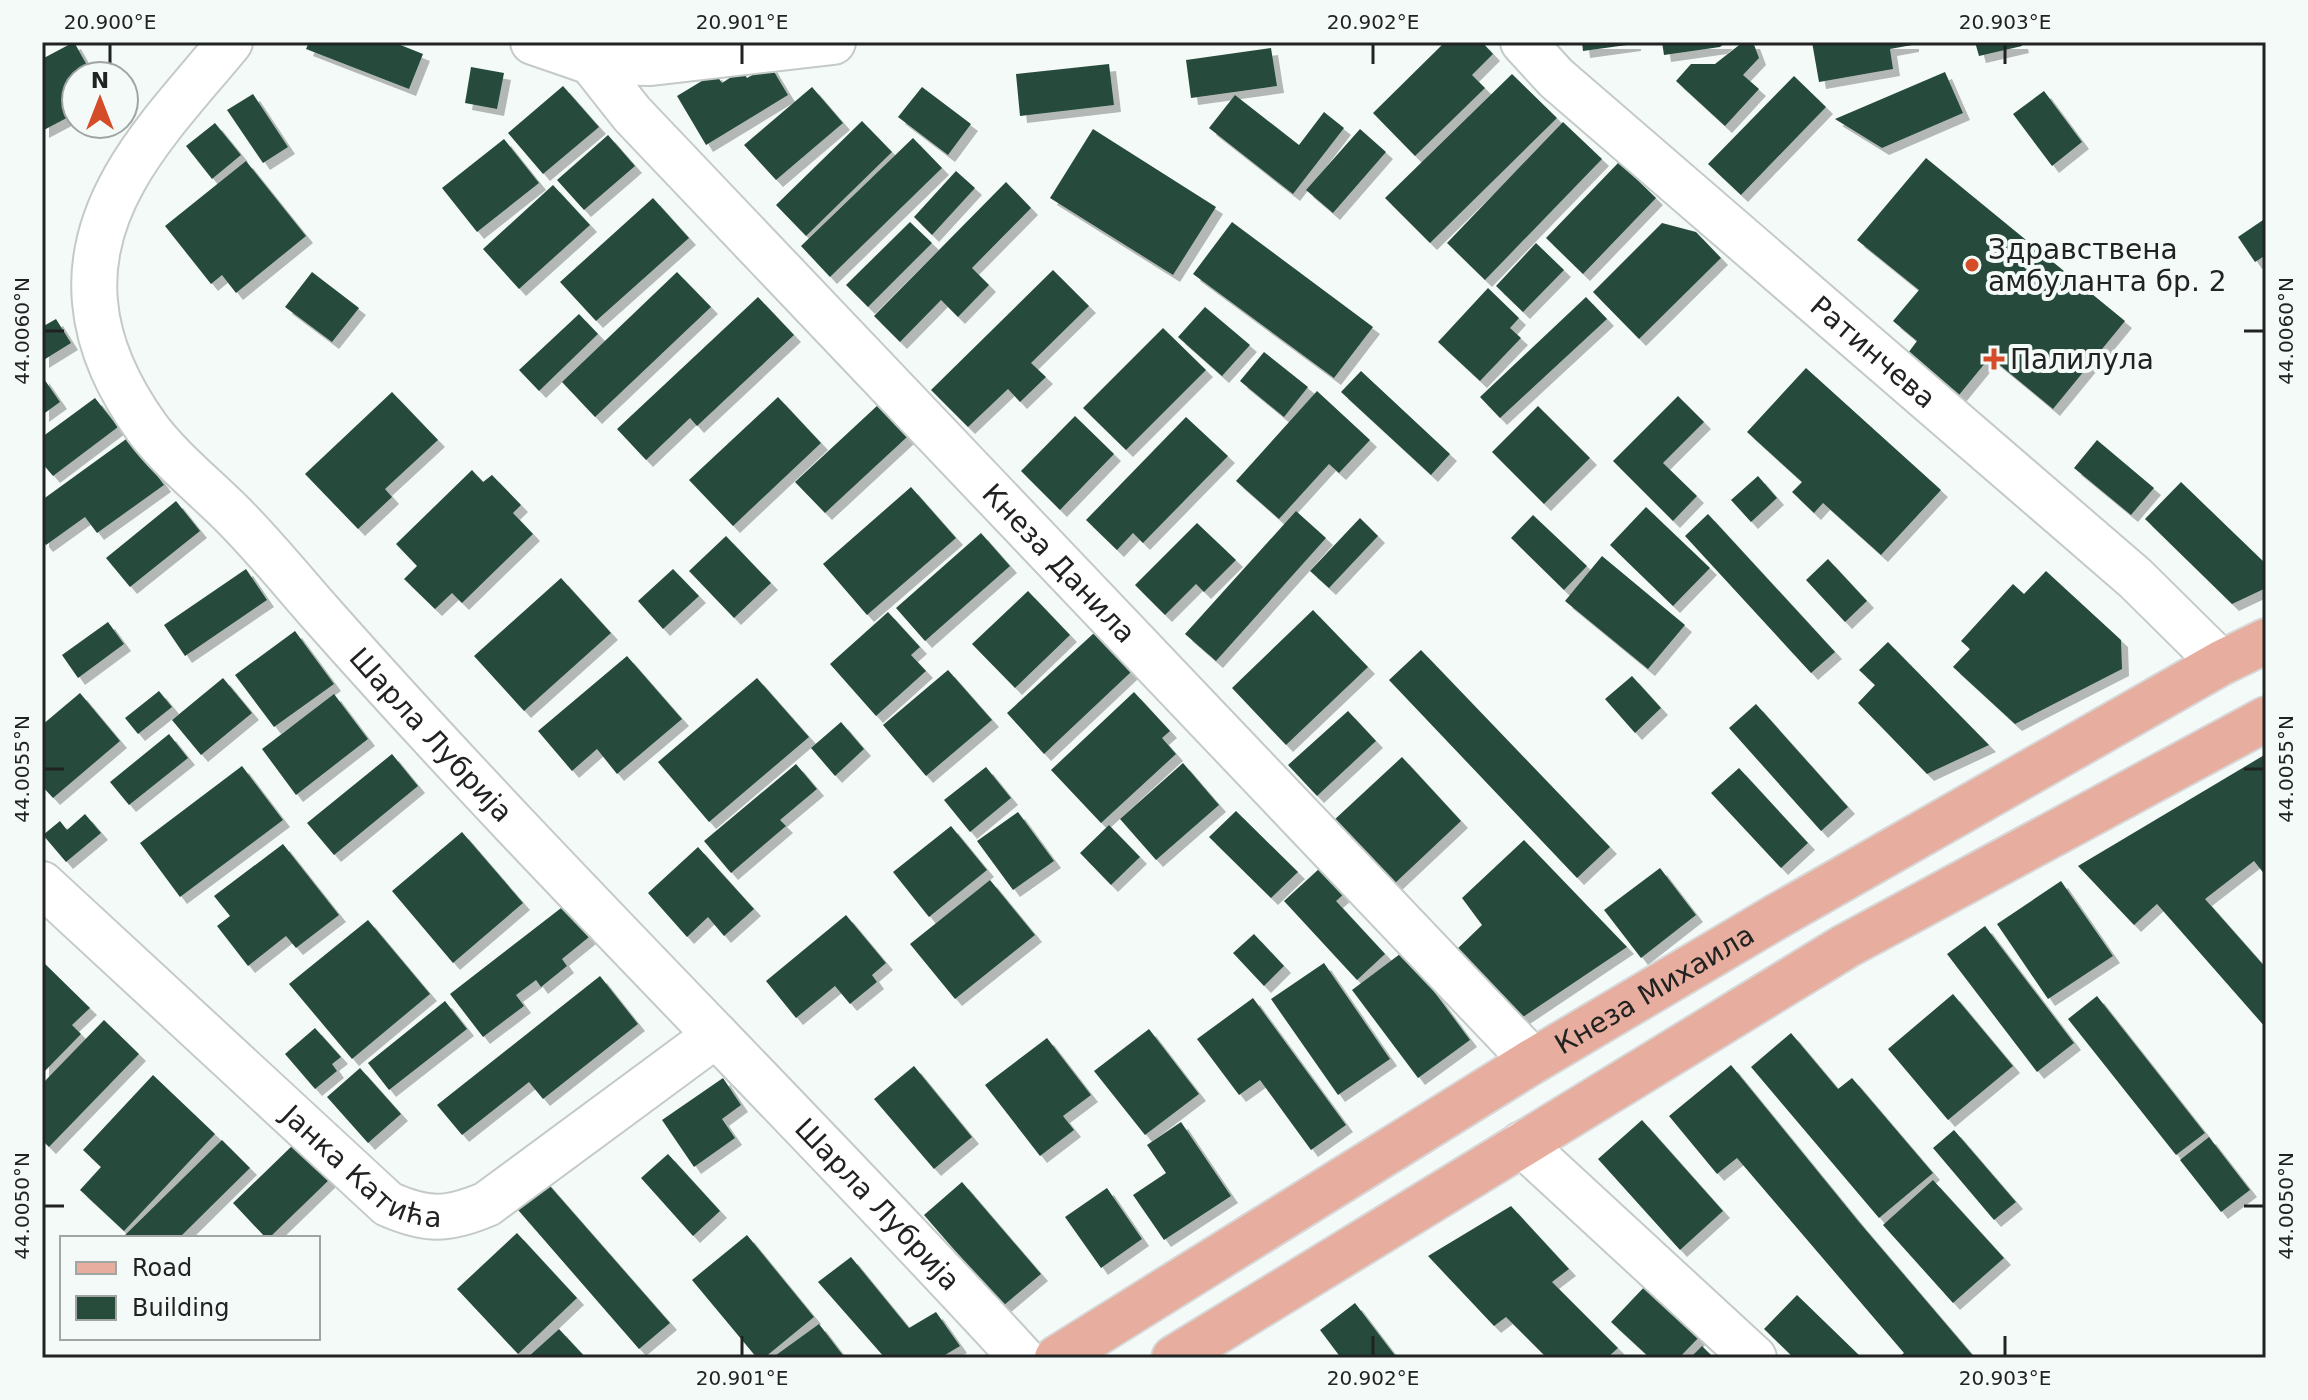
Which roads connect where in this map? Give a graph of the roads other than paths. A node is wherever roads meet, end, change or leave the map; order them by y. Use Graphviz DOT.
graph roads {
  1 [pos="230,42"];
  2 [pos="533,42"];
  3 [pos="833,42"];
  4 [pos="1523,42"];
  5 [pos="591,62"];
  6 [pos="2266,641"];
  7 [pos="2221,663"];
  8 [pos="2266,719"];
  9 [pos="42,884"];
  10 [pos="716,1035"];
  11 [pos="1533,1061"];
  12 [pos="1522,1144"];
  13 [pos="1022,1358"];
  14 [pos="1057,1358"];
  15 [pos="1174,1358"];
  16 [pos="1754,1358"];
  1 -- 10 [label="street, Шарла Лубрија"];
  2 -- 5 [label="street"];
  3 -- 5 [label="street"];
  4 -- 7 [label="street, Ратинчева"];
  5 -- 11 [label="street, Кнеза Данила"];
  6 -- 7 [label="main road, Кнеза Михаила"];
  7 -- 11 [label="main road, Кнеза Михаила"];
  8 -- 12 [label="main road"];
  9 -- 10 [label="street, Јанка Катића"];
  10 -- 13 [label="street, Шарла Лубрија"];
  11 -- 14 [label="main road, Кнеза Михаила"];
  12 -- 15 [label="main road"];
  12 -- 16 [label="street"];
}
